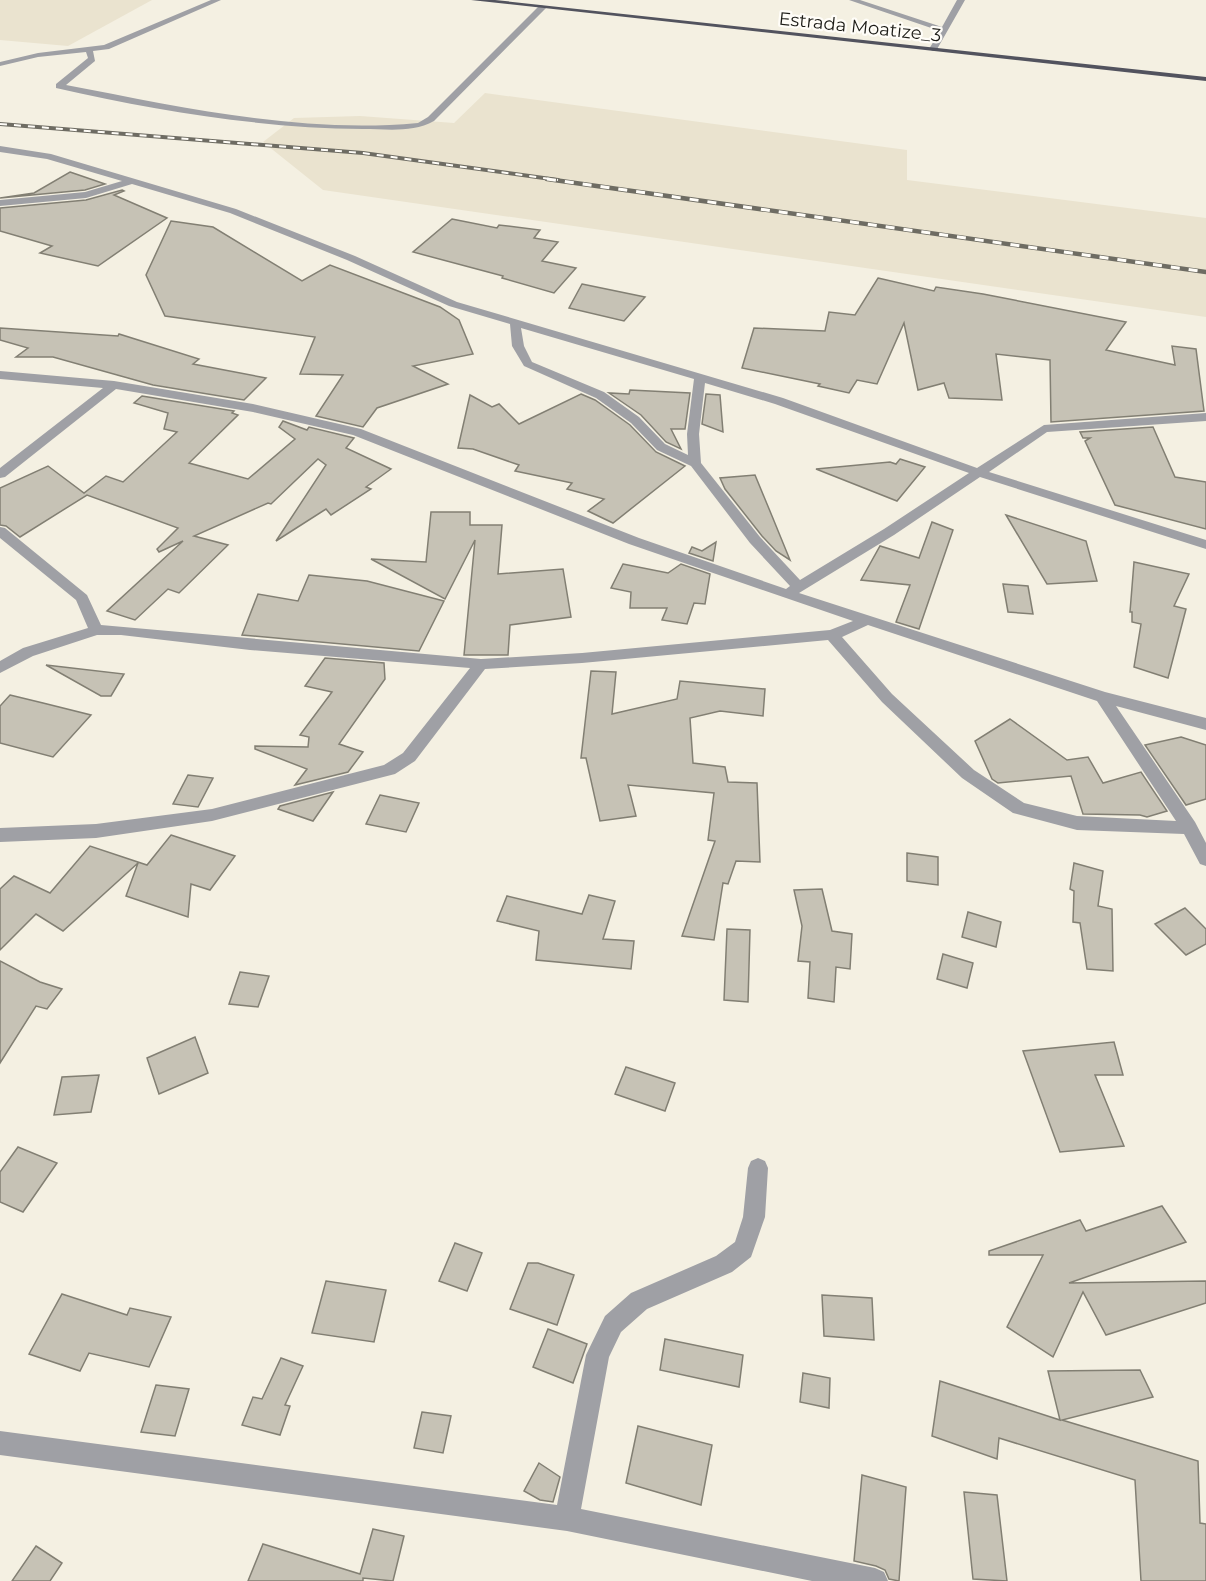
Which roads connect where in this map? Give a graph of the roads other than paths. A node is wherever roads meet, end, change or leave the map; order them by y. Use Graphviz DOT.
graph roads {
  1 [pos="217,0"];
  2 [pos="475,0"];
  3 [pos="853,0"];
  4 [pos="961,0"];
  5 [pos="543,8"];
  6 [pos="945,30"];
  7 [pos="933,49"];
  8 [pos="88,50"];
  9 [pos="0,64"];
  10 [pos="1206,79"];
  11 [pos="0,149"];
  12 [pos="133,180"];
  13 [pos="0,202"];
  14 [pos="515,322"];
  15 [pos="1,375"];
  16 [pos="700,377"];
  17 [pos="114,385"];
  18 [pos="1206,417"];
  19 [pos="694,463"];
  20 [pos="980,473"];
  21 [pos="0,474"];
  22 [pos="0,531"];
  23 [pos="1206,545"];
  24 [pos="793,591"];
  25 [pos="865,621"];
  26 [pos="96,630"];
  27 [pos="832,634"];
  28 [pos="480,664"];
  29 [pos="0,668"];
  30 [pos="1102,697"];
  31 [pos="1206,724"];
  32 [pos="1190,827"];
  33 [pos="0,835"];
  34 [pos="1206,859"];
  35 [pos="758,1168"];
  36 [pos="0,1443"];
  37 [pos="567,1519"];
  38 [pos="875,1581"];
  1 -- 8 [label="street"];
  2 -- 5 [label="highway, Estrada Moatize_3"];
  3 -- 6 [label="street"];
  4 -- 6 [label="street"];
  5 -- 7 [label="highway, Estrada Moatize_3"];
  5 -- 8 [label="street"];
  6 -- 7 [label="street"];
  7 -- 10 [label="highway, Estrada Moatize_3"];
  8 -- 9 [label="street"];
  11 -- 12 [label="street"];
  12 -- 13 [label="street"];
  12 -- 14 [label="street"];
  14 -- 16 [label="street"];
  14 -- 19 [label="street"];
  15 -- 17 [label="street"];
  16 -- 19 [label="street"];
  16 -- 20 [label="street"];
  17 -- 21 [label="street"];
  17 -- 24 [label="street"];
  18 -- 20 [label="street"];
  19 -- 24 [label="street"];
  20 -- 23 [label="street"];
  20 -- 24 [label="street"];
  22 -- 26 [label="street"];
  24 -- 25 [label="street"];
  25 -- 27 [label="street"];
  25 -- 30 [label="street"];
  26 -- 28 [label="street"];
  26 -- 29 [label="street"];
  27 -- 28 [label="street"];
  27 -- 32 [label="street"];
  28 -- 33 [label="street"];
  30 -- 31 [label="street"];
  30 -- 32 [label="street"];
  32 -- 34 [label="street"];
  35 -- 37 [label="street"];
  36 -- 37 [label="street"];
  37 -- 38 [label="street"];
}
